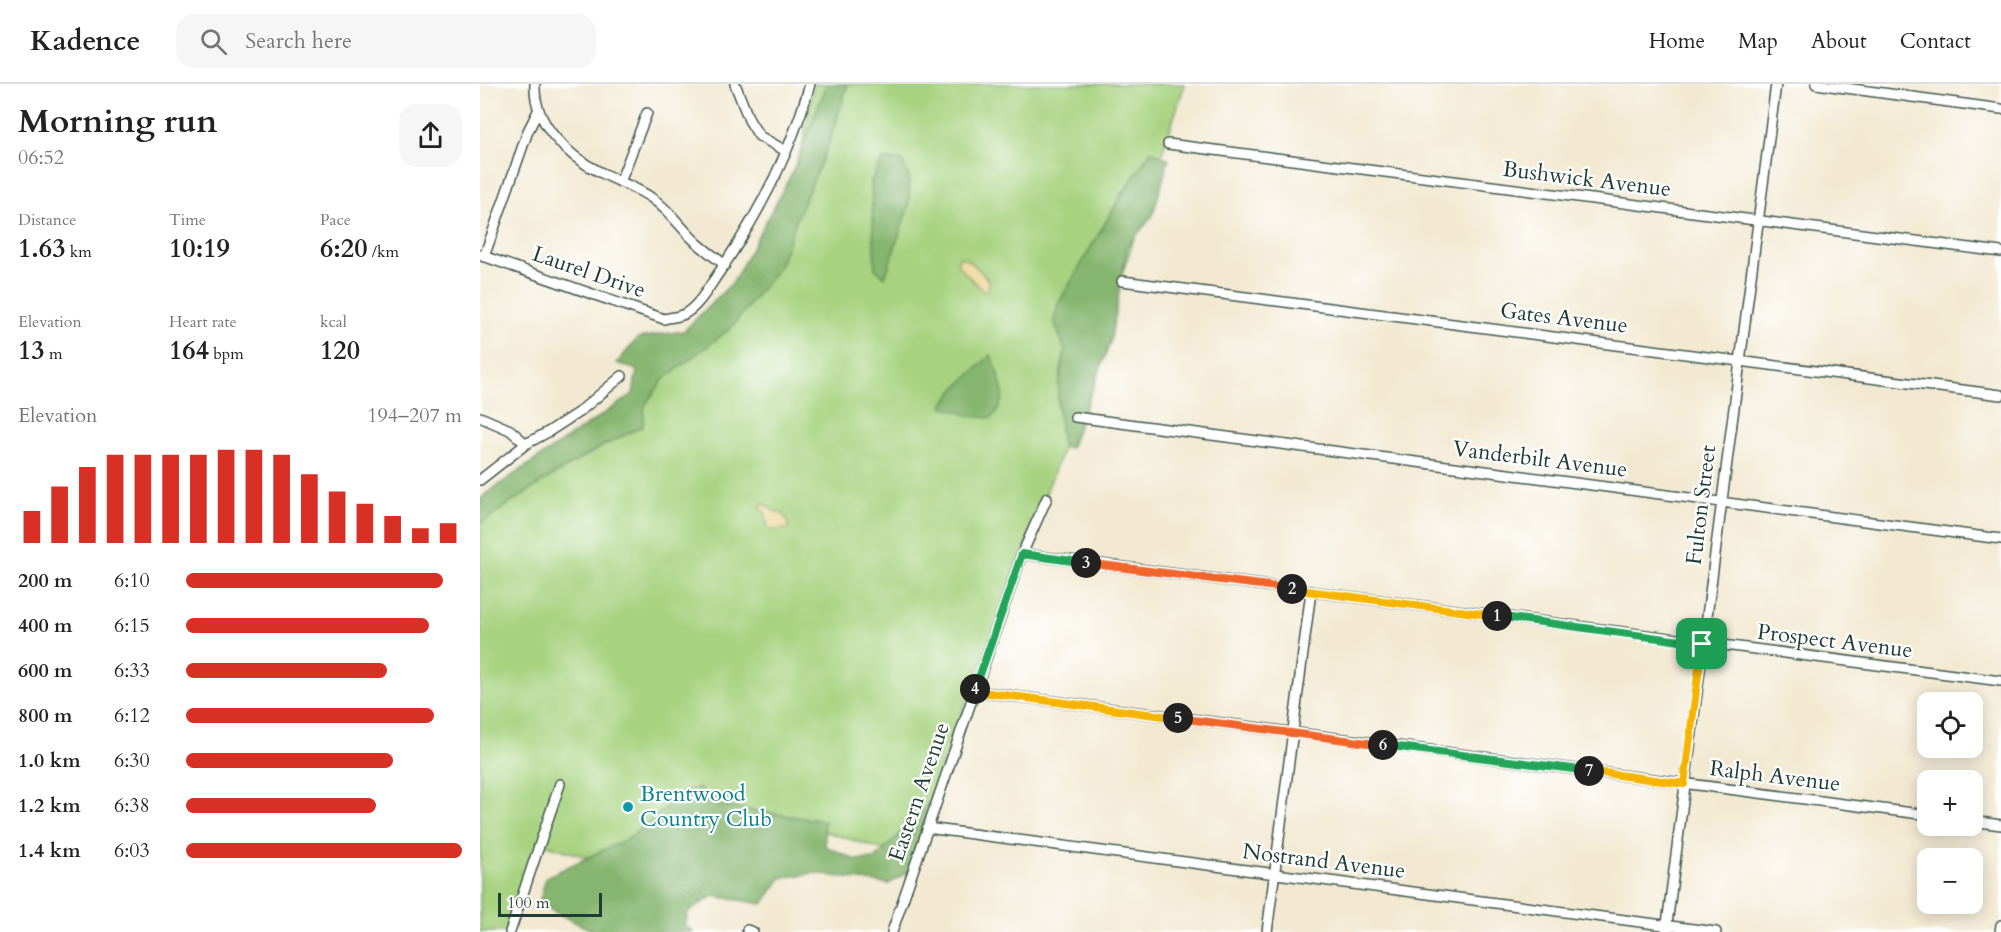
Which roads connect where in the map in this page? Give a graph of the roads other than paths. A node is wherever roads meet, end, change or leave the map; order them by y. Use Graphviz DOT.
graph roads {
  1 [pos="535,84"];
  2 [pos="735,84"];
  3 [pos="810,84"];
  4 [pos="1776,84"];
  5 [pos="1816,84"];
  6 [pos="2001,109"];
  7 [pos="538,111"];
  8 [pos="647,113"];
  9 [pos="1168,144"];
  10 [pos="786,151"];
  11 [pos="620,182"];
  12 [pos="1758,220"];
  13 [pos="2001,252"];
  14 [pos="482,256"];
  15 [pos="725,265"];
  16 [pos="1122,281"];
  17 [pos="1739,360"];
  18 [pos="622,376"];
  19 [pos="2001,394"];
  20 [pos="480,417"];
  21 [pos="1075,417"];
  22 [pos="526,444"];
  23 [pos="480,480"];
  24 [pos="1047,498"];
  25 [pos="1721,502"];
  26 [pos="2001,539"];
  27 [pos="1022,554"];
  28 [pos="1311,591"];
  29 [pos="1702,644"];
  30 [pos="2001,681"];
  31 [pos="974,691"];
  32 [pos="1293,733"];
  33 [pos="560,784"];
  34 [pos="1684,784"];
  35 [pos="1917,814"];
  36 [pos="1983,823"];
  37 [pos="2001,825"];
  38 [pos="927,828"];
  39 [pos="1274,874"];
  40 [pos="2001,926"];
  41 [pos="1666,929"];
  42 [pos="510,932"];
  43 [pos="892,932"];
  44 [pos="1267,932"];
  45 [pos="1716,932"];
  46 [pos="2000,932"];
  1 -- 7 [label="street"];
  2 -- 10 [label="street"];
  3 -- 10 [label="street"];
  4 -- 12 [label="street, Fulton Street"];
  5 -- 6 [label="street"];
  7 -- 11 [label="street"];
  7 -- 14 [label="street"];
  8 -- 11 [label="street"];
  9 -- 12 [label="street, Bushwick Avenue"];
  10 -- 15 [label="street"];
  11 -- 15 [label="street"];
  12 -- 13 [label="street, Bushwick Avenue"];
  12 -- 17 [label="street, Fulton Street"];
  14 -- 15 [label="street, Laurel Drive"];
  16 -- 17 [label="street, Gates Avenue"];
  17 -- 19 [label="street, Gates Avenue"];
  17 -- 25 [label="street, Fulton Street"];
  18 -- 22 [label="street"];
  20 -- 22 [label="street"];
  21 -- 25 [label="street, Vanderbilt Avenue"];
  22 -- 23 [label="street"];
  24 -- 27 [label="street, Eastern Avenue"];
  25 -- 26 [label="street, Vanderbilt Avenue"];
  25 -- 29 [label="street, Fulton Street"];
  27 -- 28 [label="street, Prospect Avenue"];
  27 -- 31 [label="street, Eastern Avenue"];
  28 -- 29 [label="street, Prospect Avenue"];
  28 -- 32 [label="street"];
  29 -- 30 [label="street, Prospect Avenue"];
  29 -- 34 [label="street, Fulton Street"];
  31 -- 32 [label="street, Ralph Avenue"];
  31 -- 38 [label="street, Eastern Avenue"];
  32 -- 34 [label="street, Ralph Avenue"];
  32 -- 39 [label="street"];
  33 -- 42 [label="street"];
  34 -- 35 [label="street, Ralph Avenue"];
  34 -- 41 [label="street, Fulton Street"];
  36 -- 37 [label="street"];
  38 -- 39 [label="street, Nostrand Avenue"];
  38 -- 43 [label="street, Eastern Avenue"];
  39 -- 41 [label="street, Nostrand Avenue"];
  39 -- 44 [label="street"];
  40 -- 46 [label="street"];
  41 -- 45 [label="street, Nostrand Avenue"];
}
